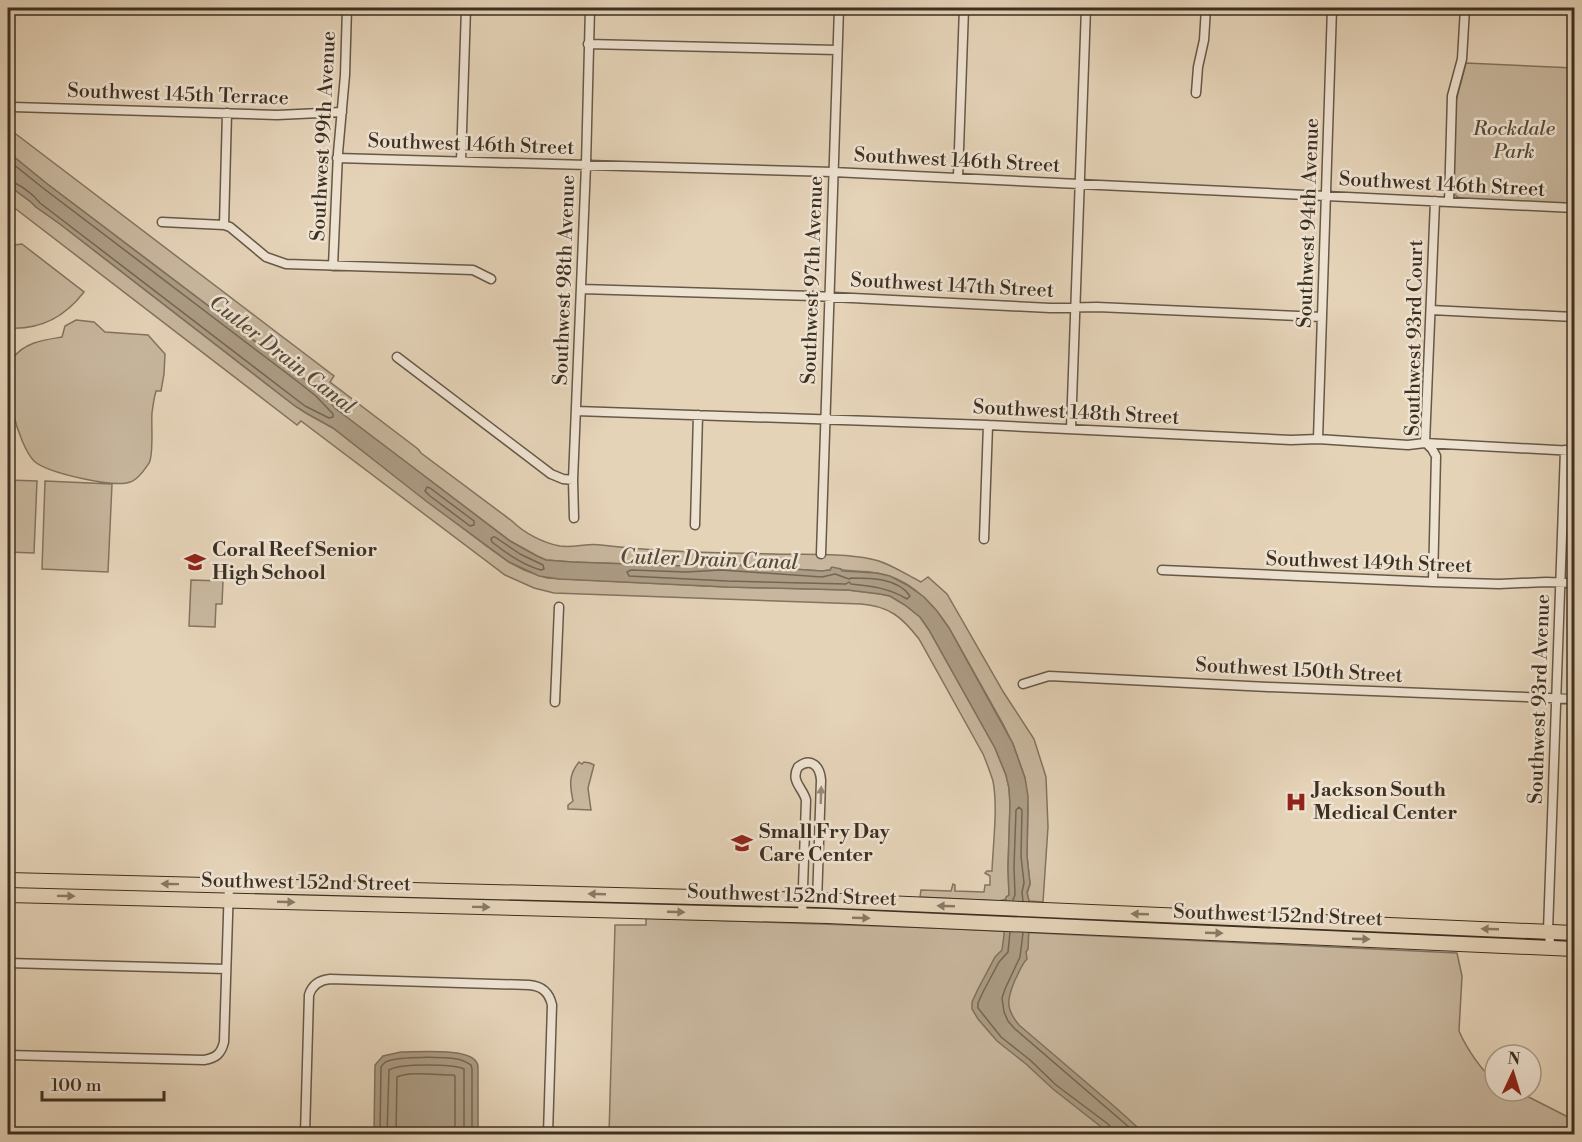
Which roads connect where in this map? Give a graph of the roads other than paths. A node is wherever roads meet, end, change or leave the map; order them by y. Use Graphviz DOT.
graph roads {
  1 [pos="347,8"];
  2 [pos="466,8"];
  3 [pos="590,8"];
  4 [pos="839,8"];
  5 [pos="964,8"];
  6 [pos="1086,8"];
  7 [pos="1206,8"];
  8 [pos="1332,8"];
  9 [pos="1465,8"];
  10 [pos="588,44"];
  11 [pos="837,50"];
  12 [pos="1196,93"];
  13 [pos="13,106"];
  14 [pos="342,112"];
  15 [pos="227,113"];
  16 [pos="338,158"];
  17 [pos="461,161"];
  18 [pos="586,165"];
  19 [pos="833,172"];
  20 [pos="958,177"];
  21 [pos="1079,183"];
  22 [pos="1326,195"];
  23 [pos="1435,201"];
  24 [pos="1449,202"];
  25 [pos="1575,208"];
  26 [pos="162,222"];
  27 [pos="224,225"];
  28 [pos="333,266"];
  29 [pos="491,279"];
  30 [pos="581,290"];
  31 [pos="829,296"];
  32 [pos="1076,308"];
  33 [pos="1431,310"];
  34 [pos="1322,317"];
  35 [pos="1575,317"];
  36 [pos="397,357"];
  37 [pos="576,411"];
  38 [pos="698,415"];
  39 [pos="825,418"];
  40 [pos="988,425"];
  41 [pos="1071,429"];
  42 [pos="1318,440"];
  43 [pos="1425,443"];
  44 [pos="1565,450"];
  45 [pos="1575,451"];
  46 [pos="573,480"];
  47 [pos="574,518"];
  48 [pos="695,525"];
  49 [pos="984,539"];
  50 [pos="821,554"];
  51 [pos="1162,570"];
  52 [pos="1432,582"];
  53 [pos="1560,582"];
  54 [pos="1575,583"];
  55 [pos="559,607"];
  56 [pos="1023,684"];
  57 [pos="1555,698"];
  58 [pos="1575,699"];
  59 [pos="555,702"];
  60 [pos="8,880"];
  61 [pos="229,885"];
  62 [pos="8,895"];
  63 [pos="228,900"];
  64 [pos="803,900"];
  65 [pos="817,900"];
  66 [pos="802,916"];
  67 [pos="817,916"];
  68 [pos="1548,931"];
  69 [pos="1575,933"];
  70 [pos="1551,948"];
  71 [pos="1575,948"];
  72 [pos="8,963"];
  73 [pos="226,969"];
  74 [pos="8,1055"];
  75 [pos="305,1134"];
  76 [pos="548,1134"];
  1 -- 14 [label="street, Southwest 99th Avenue"];
  2 -- 17 [label="street"];
  3 -- 10 [label="street, Southwest 98th Avenue"];
  4 -- 11 [label="street, Southwest 97th Avenue"];
  5 -- 20 [label="street"];
  6 -- 21 [label="street"];
  7 -- 12 [label="street"];
  8 -- 22 [label="street, Southwest 94th Avenue"];
  9 -- 24 [label="street"];
  10 -- 11 [label="street"];
  10 -- 18 [label="street, Southwest 98th Avenue"];
  11 -- 19 [label="street, Southwest 97th Avenue"];
  13 -- 15 [label="street, Southwest 145th Terrace"];
  14 -- 15 [label="street, Southwest 145th Terrace"];
  14 -- 16 [label="street, Southwest 99th Avenue"];
  15 -- 27 [label="street"];
  16 -- 17 [label="street, Southwest 146th Street"];
  16 -- 28 [label="street, Southwest 99th Avenue"];
  17 -- 18 [label="street, Southwest 146th Street"];
  18 -- 19 [label="street, Southwest 146th Street"];
  18 -- 30 [label="street, Southwest 98th Avenue"];
  19 -- 20 [label="street, Southwest 146th Street"];
  19 -- 31 [label="street, Southwest 97th Avenue"];
  20 -- 21 [label="street, Southwest 146th Street"];
  21 -- 22 [label="street, Southwest 146th Street"];
  21 -- 32 [label="street"];
  22 -- 23 [label="street, Southwest 146th Street"];
  22 -- 34 [label="street, Southwest 94th Avenue"];
  23 -- 24 [label="street, Southwest 146th Street"];
  23 -- 33 [label="street, Southwest 93rd Court"];
  24 -- 25 [label="street, Southwest 146th Street"];
  26 -- 27 [label="street"];
  27 -- 28 [label="street"];
  28 -- 29 [label="street"];
  30 -- 31 [label="street, Southwest 147th Street"];
  30 -- 37 [label="street, Southwest 98th Avenue"];
  31 -- 32 [label="street, Southwest 147th Street"];
  31 -- 39 [label="street, Southwest 97th Avenue"];
  32 -- 34 [label="street, Southwest 147th Street"];
  32 -- 41 [label="street"];
  33 -- 35 [label="street"];
  33 -- 43 [label="street, Southwest 93rd Court"];
  34 -- 42 [label="street, Southwest 94th Avenue"];
  36 -- 46 [label="street"];
  37 -- 38 [label="street, Southwest 148th Street"];
  37 -- 46 [label="street, Southwest 98th Avenue"];
  38 -- 39 [label="street, Southwest 148th Street"];
  38 -- 48 [label="street"];
  39 -- 40 [label="street, Southwest 148th Street"];
  39 -- 50 [label="street, Southwest 97th Avenue"];
  40 -- 41 [label="street, Southwest 148th Street"];
  40 -- 49 [label="street"];
  41 -- 42 [label="street, Southwest 148th Street"];
  42 -- 43 [label="street, Southwest 148th Street"];
  43 -- 44 [label="street, Southwest 148th Street"];
  43 -- 52 [label="street, Southwest 93rd Court"];
  44 -- 45 [label="street, Southwest 148th Street"];
  44 -- 53 [label="street, Southwest 93rd Avenue"];
  46 -- 47 [label="street, Southwest 98th Avenue"];
  51 -- 52 [label="street, Southwest 149th Street"];
  52 -- 53 [label="street, Southwest 149th Street"];
  53 -- 54 [label="street, Southwest 149th Street"];
  53 -- 57 [label="street, Southwest 93rd Avenue"];
  55 -- 59 [label="street"];
  56 -- 57 [label="street, Southwest 150th Street"];
  57 -- 58 [label="street, Southwest 150th Street"];
  57 -- 68 [label="street, Southwest 93rd Avenue"];
  61 -- 60 [label="main road, Southwest 152nd Street, one-way"];
  61 -- 63 [label="street"];
  64 -- 61 [label="main road, Southwest 152nd Street, one-way"];
  62 -- 63 [label="main road, Southwest 152nd Street, one-way"];
  63 -- 66 [label="main road, Southwest 152nd Street, one-way"];
  63 -- 73 [label="street"];
  64 -- 65 [label="main road, Southwest 152nd Street"];
  65 -- 64 [label="street, one-way"];
  64 -- 66 [label="street"];
  65 -- 67 [label="street"];
  68 -- 65 [label="main road, Southwest 152nd Street, one-way"];
  66 -- 67 [label="main road, Southwest 152nd Street"];
  67 -- 70 [label="main road, Southwest 152nd Street, one-way"];
  68 -- 69 [label="main road, Southwest 152nd Street"];
  68 -- 70 [label="street, Southwest 93rd Avenue"];
  70 -- 71 [label="main road, Southwest 152nd Street"];
  72 -- 73 [label="street"];
  73 -- 74 [label="street"];
  75 -- 76 [label="street"];
}
